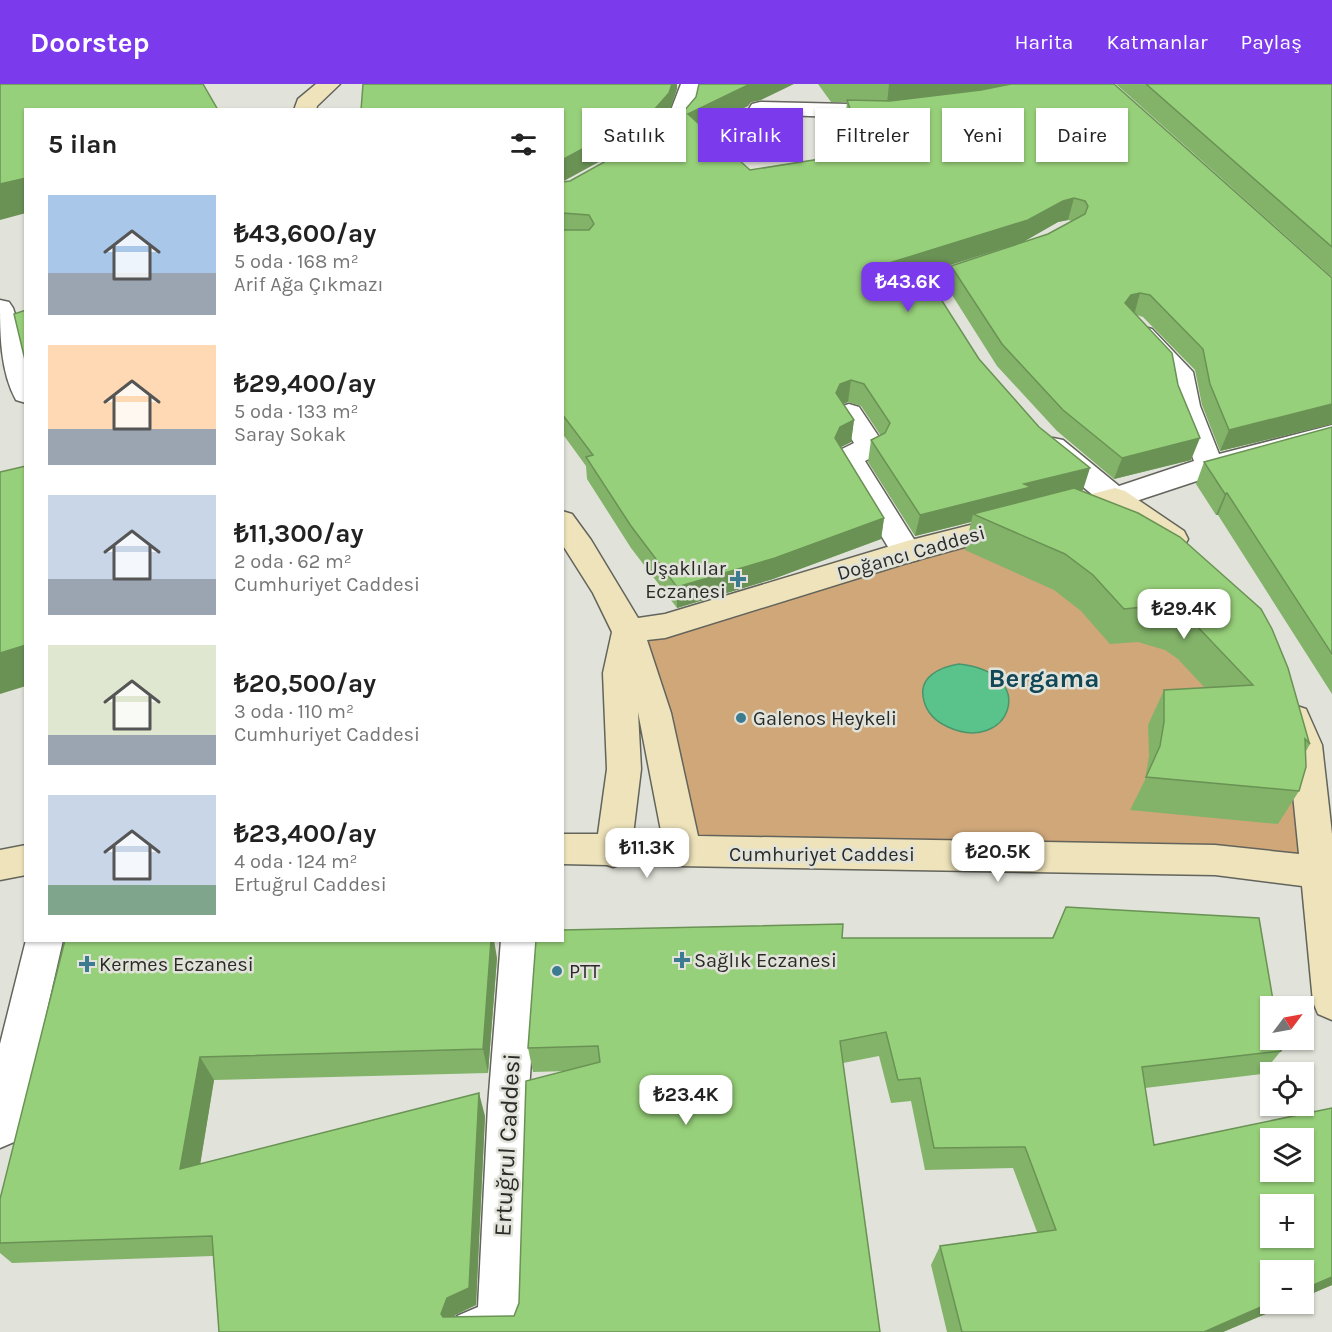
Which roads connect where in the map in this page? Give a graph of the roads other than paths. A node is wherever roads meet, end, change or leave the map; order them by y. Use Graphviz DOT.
graph roads {
  1 [pos="329,84"];
  2 [pos="692,84"];
  3 [pos="305,108"];
  4 [pos="685,108"];
  5 [pos="1012,256"];
  6 [pos="24,298"];
  7 [pos="877,298"];
  8 [pos="0,306"];
  9 [pos="1134,325"];
  10 [pos="24,387"];
  11 [pos="849,413"];
  12 [pos="1038,432"];
  13 [pos="1332,434"];
  14 [pos="1210,466"];
  15 [pos="1115,498"];
  16 [pos="564,524"];
  17 [pos="907,552"];
  18 [pos="1191,555"];
  19 [pos="628,631"];
  20 [pos="1285,696"];
  21 [pos="564,849"];
  22 [pos="612,852"];
  23 [pos="682,852"];
  24 [pos="24,860"];
  25 [pos="0,865"];
  26 [pos="1324,874"];
  27 [pos="44,942"];
  28 [pos="520,942"];
  29 [pos="1332,1002"];
  30 [pos="0,1128"];
  31 [pos="473,1332"];
  1 -- 3 [label="main road"];
  2 -- 4 [label="street"];
  5 -- 7 [label="street"];
  6 -- 8 [label="street"];
  8 -- 10 [label="street"];
  9 -- 14 [label="street"];
  11 -- 17 [label="street"];
  12 -- 15 [label="street"];
  13 -- 14 [label="street, Doğancı Caddesi"];
  14 -- 15 [label="street, Doğancı Caddesi"];
  15 -- 17 [label="main road, Doğancı Caddesi"];
  15 -- 18 [label="main road"];
  16 -- 19 [label="main road"];
  17 -- 19 [label="main road, Doğancı Caddesi"];
  19 -- 22 [label="main road"];
  19 -- 23 [label="main road"];
  20 -- 26 [label="main road"];
  21 -- 22 [label="main road, Cumhuriyet Caddesi"];
  22 -- 23 [label="main road, Cumhuriyet Caddesi"];
  23 -- 26 [label="main road, Cumhuriyet Caddesi"];
  24 -- 25 [label="main road"];
  26 -- 29 [label="main road"];
  27 -- 30 [label="street"];
  28 -- 31 [label="street, Ertuğrul Caddesi"];
}
